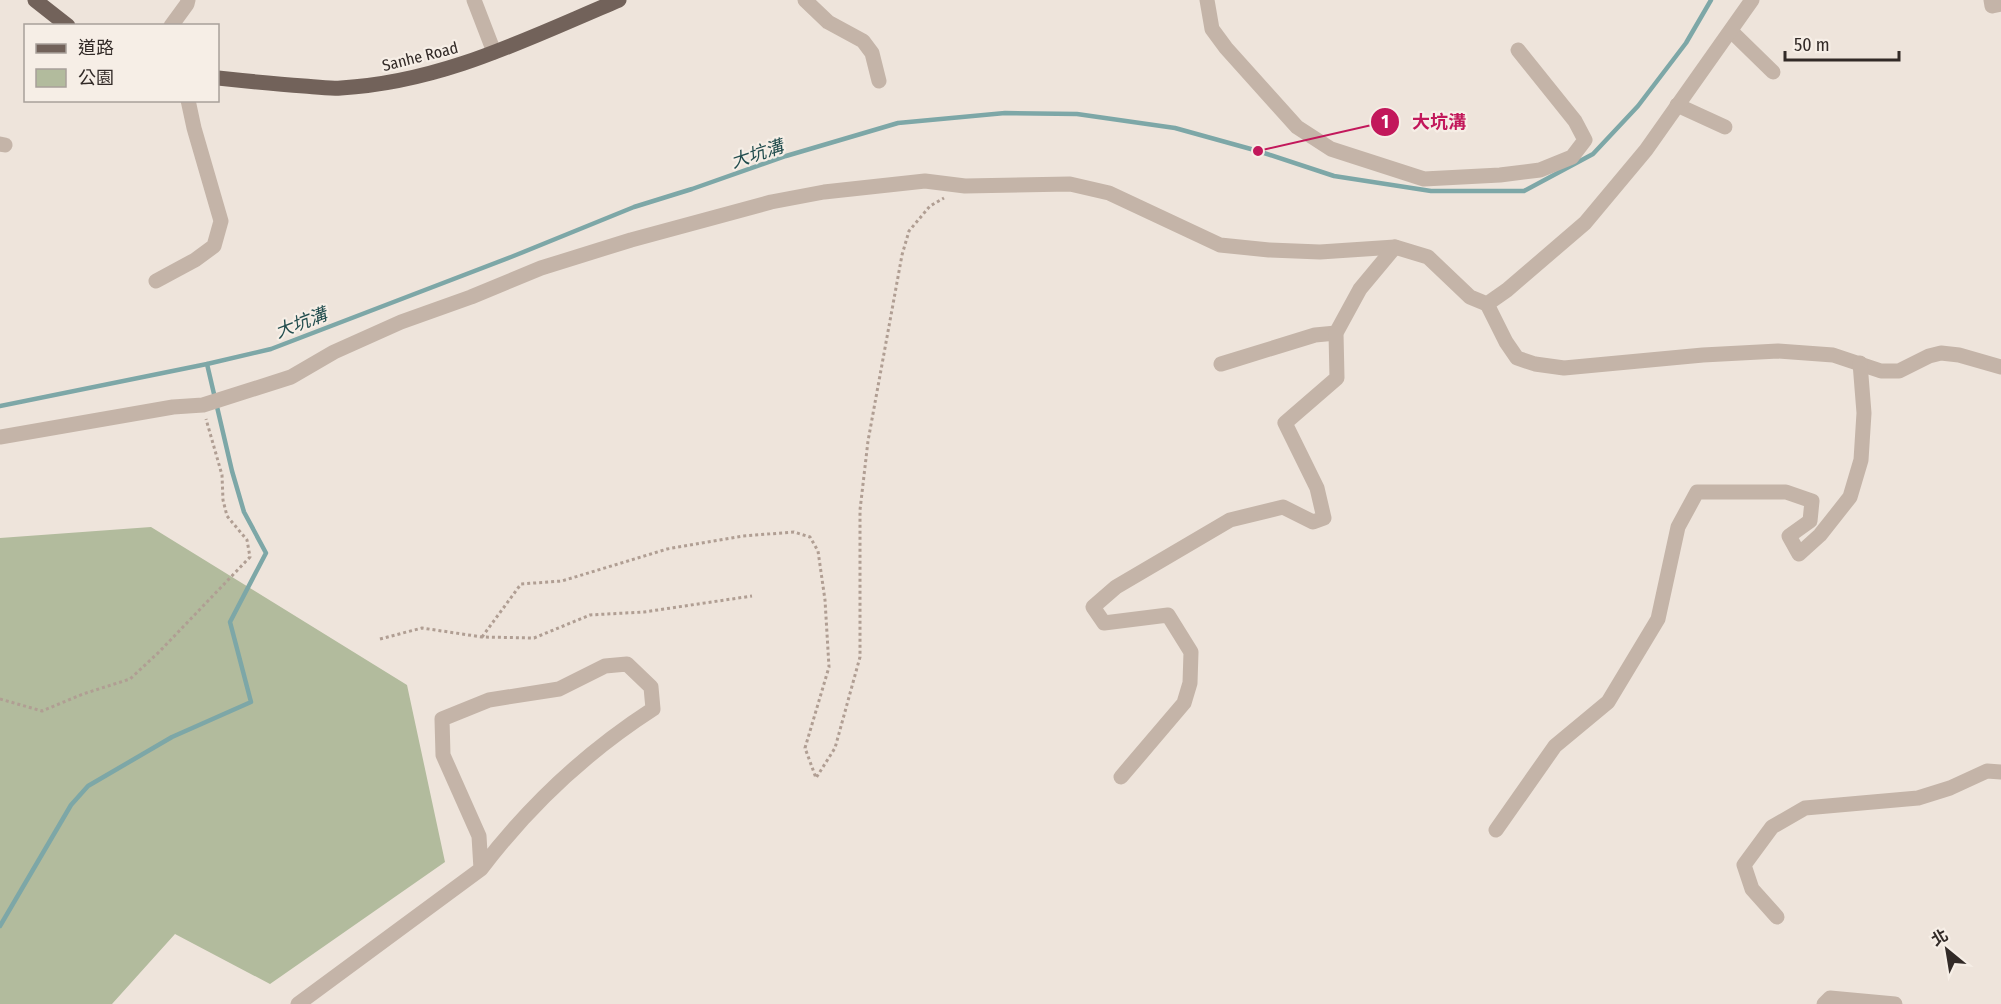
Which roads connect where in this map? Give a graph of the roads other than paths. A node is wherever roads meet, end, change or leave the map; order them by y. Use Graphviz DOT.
graph roads {
  1 [pos="35,0"];
  2 [pos="188,0"];
  3 [pos="474,0"];
  4 [pos="619,0"];
  5 [pos="806,0"];
  6 [pos="1207,0"];
  7 [pos="1752,0"];
  8 [pos="1991,0"];
  9 [pos="2001,4"];
  10 [pos="65,24"];
  11 [pos="172,24"];
  12 [pos="1731,31"];
  13 [pos="1518,50"];
  14 [pos="494,52"];
  15 [pos="1773,72"];
  16 [pos="219,78"];
  17 [pos="879,81"];
  18 [pos="188,102"];
  19 [pos="1677,105"];
  20 [pos="1725,127"];
  21 [pos="1395,247"];
  22 [pos="156,281"];
  23 [pos="1487,304"];
  24 [pos="1336,333"];
  25 [pos="1860,363"];
  26 [pos="1221,364"];
  27 [pos="2001,367"];
  28 [pos="0,437"];
  29 [pos="2001,772"];
  30 [pos="1122,777"];
  31 [pos="1496,830"];
  32 [pos="481,869"];
  33 [pos="1777,916"];
  34 [pos="298,1004"];
  35 [pos="1824,1004"];
  36 [pos="1895,1004"];
  1 -- 10 [label="main road"];
  2 -- 11 [label="street"];
  3 -- 14 [label="street"];
  4 -- 14 [label="main road, Sanhe Road"];
  5 -- 17 [label="street"];
  6 -- 13 [label="street"];
  7 -- 12 [label="street"];
  8 -- 9 [label="street"];
  12 -- 15 [label="street"];
  12 -- 19 [label="street"];
  14 -- 16 [label="main road, Sanhe Road"];
  18 -- 22 [label="street"];
  19 -- 20 [label="street"];
  19 -- 23 [label="street"];
  21 -- 23 [label="street"];
  21 -- 24 [label="street"];
  21 -- 28 [label="street"];
  23 -- 25 [label="street"];
  24 -- 26 [label="street"];
  24 -- 30 [label="street"];
  25 -- 27 [label="street"];
  25 -- 31 [label="street"];
  29 -- 33 [label="street"];
  32 -- 32 [label="street"];
  32 -- 34 [label="street"];
  35 -- 36 [label="street"];
}
